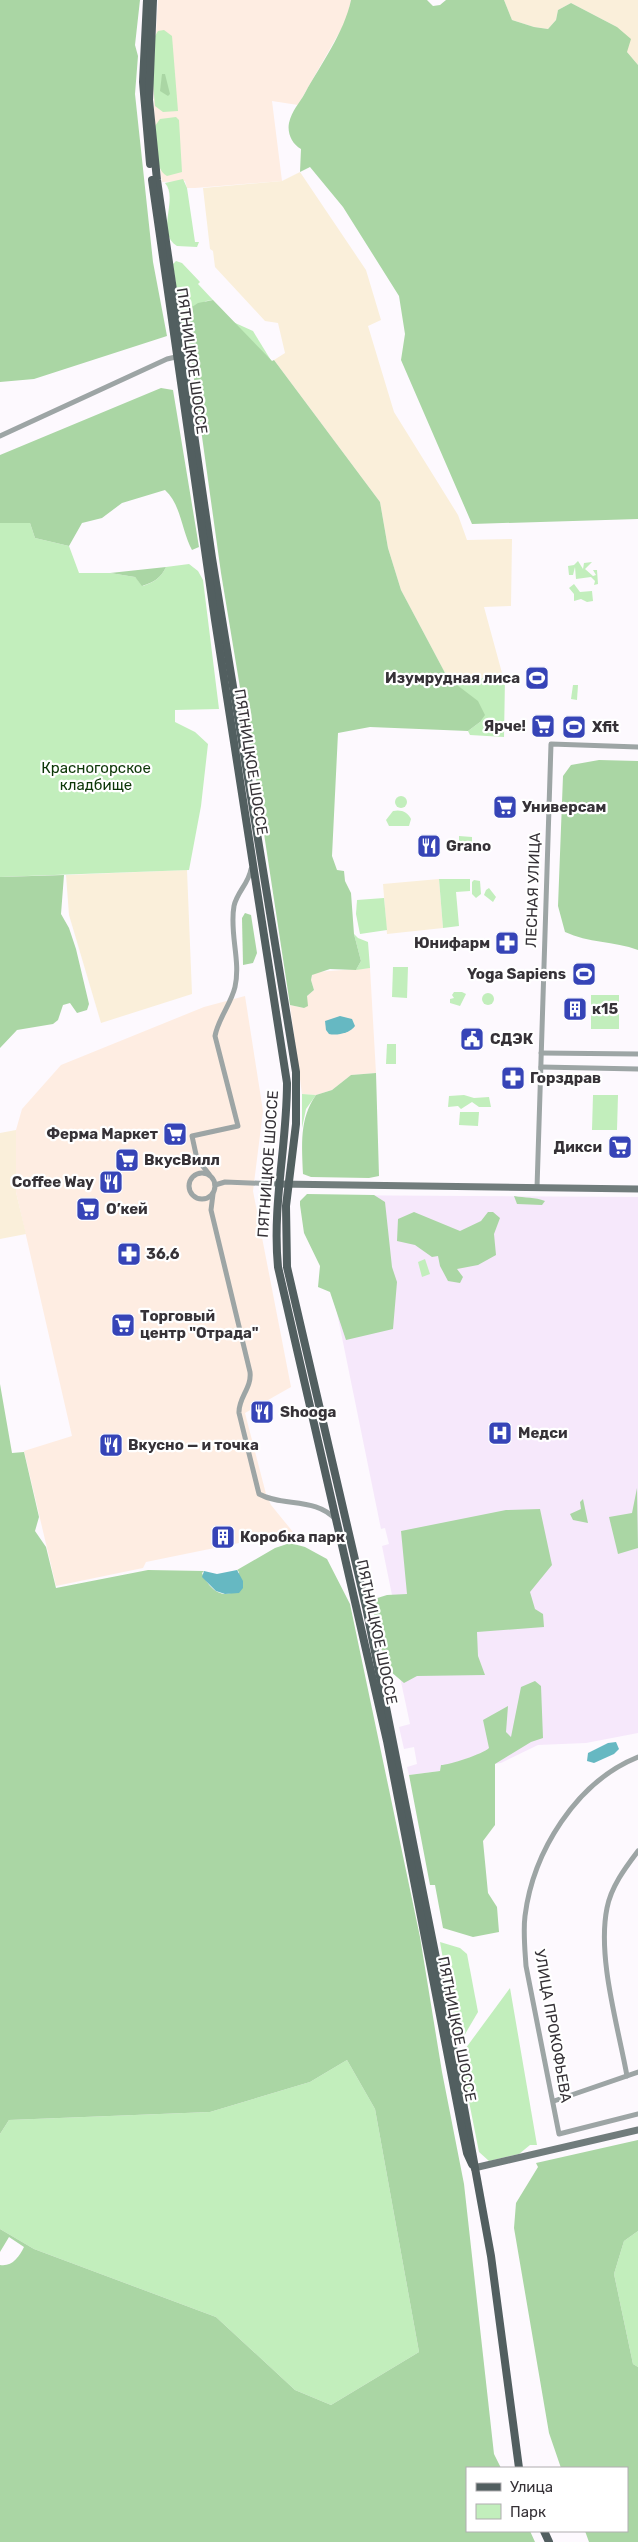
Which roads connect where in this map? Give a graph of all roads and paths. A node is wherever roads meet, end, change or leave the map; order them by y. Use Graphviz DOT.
graph roads {
  1 [pos="147,0"];
  2 [pos="152,0"];
  3 [pos="180,356"];
  4 [pos="0,436"];
  5 [pos="638,747"];
  6 [pos="251,846"];
  7 [pos="541,1053"];
  8 [pos="638,1054"];
  9 [pos="541,1067"];
  10 [pos="638,1069"];
  11 [pos="197,1159"];
  12 [pos="209,1174"];
  13 [pos="190,1179"];
  14 [pos="278,1184"];
  15 [pos="215,1185"];
  16 [pos="288,1185"];
  17 [pos="537,1188"];
  18 [pos="638,1189"];
  19 [pos="213,1194"];
  20 [pos="198,1198"];
  21 [pos="211,1210"];
  22 [pos="339,1525"];
  23 [pos="638,1757"];
  24 [pos="638,1851"];
  25 [pos="638,2072"];
  26 [pos="627,2076"];
  27 [pos="554,2100"];
  28 [pos="638,2114"];
  29 [pos="638,2130"];
  30 [pos="474,2168"];
  31 [pos="519,2467"];
  1 -- 3 [label="main road, ПЯТНИЦКОЕ ШОССЕ"];
  2 -- 3 [label="main road, ПЯТНИЦКОЕ ШОССЕ"];
  3 -- 4 [label="street"];
  3 -- 6 [label="main road, ПЯТНИЦКОЕ ШОССЕ"];
  3 -- 16 [label="main road, ПЯТНИЦКОЕ ШОССЕ"];
  5 -- 7 [label="street, ЛЕСНАЯ УЛИЦА"];
  6 -- 11 [label="street"];
  6 -- 14 [label="main road, ПЯТНИЦКОЕ ШОССЕ"];
  7 -- 8 [label="street"];
  7 -- 9 [label="street, ЛЕСНАЯ УЛИЦА"];
  9 -- 10 [label="street"];
  9 -- 17 [label="street, ЛЕСНАЯ УЛИЦА"];
  11 -- 12 [label="street"];
  11 -- 13 [label="street"];
  12 -- 13 [label="street"];
  12 -- 15 [label="street"];
  13 -- 20 [label="street"];
  14 -- 15 [label="street"];
  14 -- 16 [label="street"];
  14 -- 22 [label="main road, ПЯТНИЦКОЕ ШОССЕ"];
  15 -- 19 [label="street"];
  16 -- 17 [label="street"];
  16 -- 30 [label="main road, ПЯТНИЦКОЕ ШОССЕ"];
  17 -- 18 [label="street"];
  19 -- 20 [label="street"];
  19 -- 21 [label="street"];
  20 -- 21 [label="street"];
  21 -- 22 [label="street"];
  22 -- 30 [label="main road, ПЯТНИЦКОЕ ШОССЕ"];
  23 -- 27 [label="street, УЛИЦА ПРОКОФЬЕВА"];
  24 -- 26 [label="street"];
  25 -- 26 [label="street"];
  26 -- 27 [label="street"];
  27 -- 28 [label="street, УЛИЦА ПРОКОФЬЕВА"];
  29 -- 30 [label="street"];
  30 -- 31 [label="main road, ПЯТНИЦКОЕ ШОССЕ"];
}
